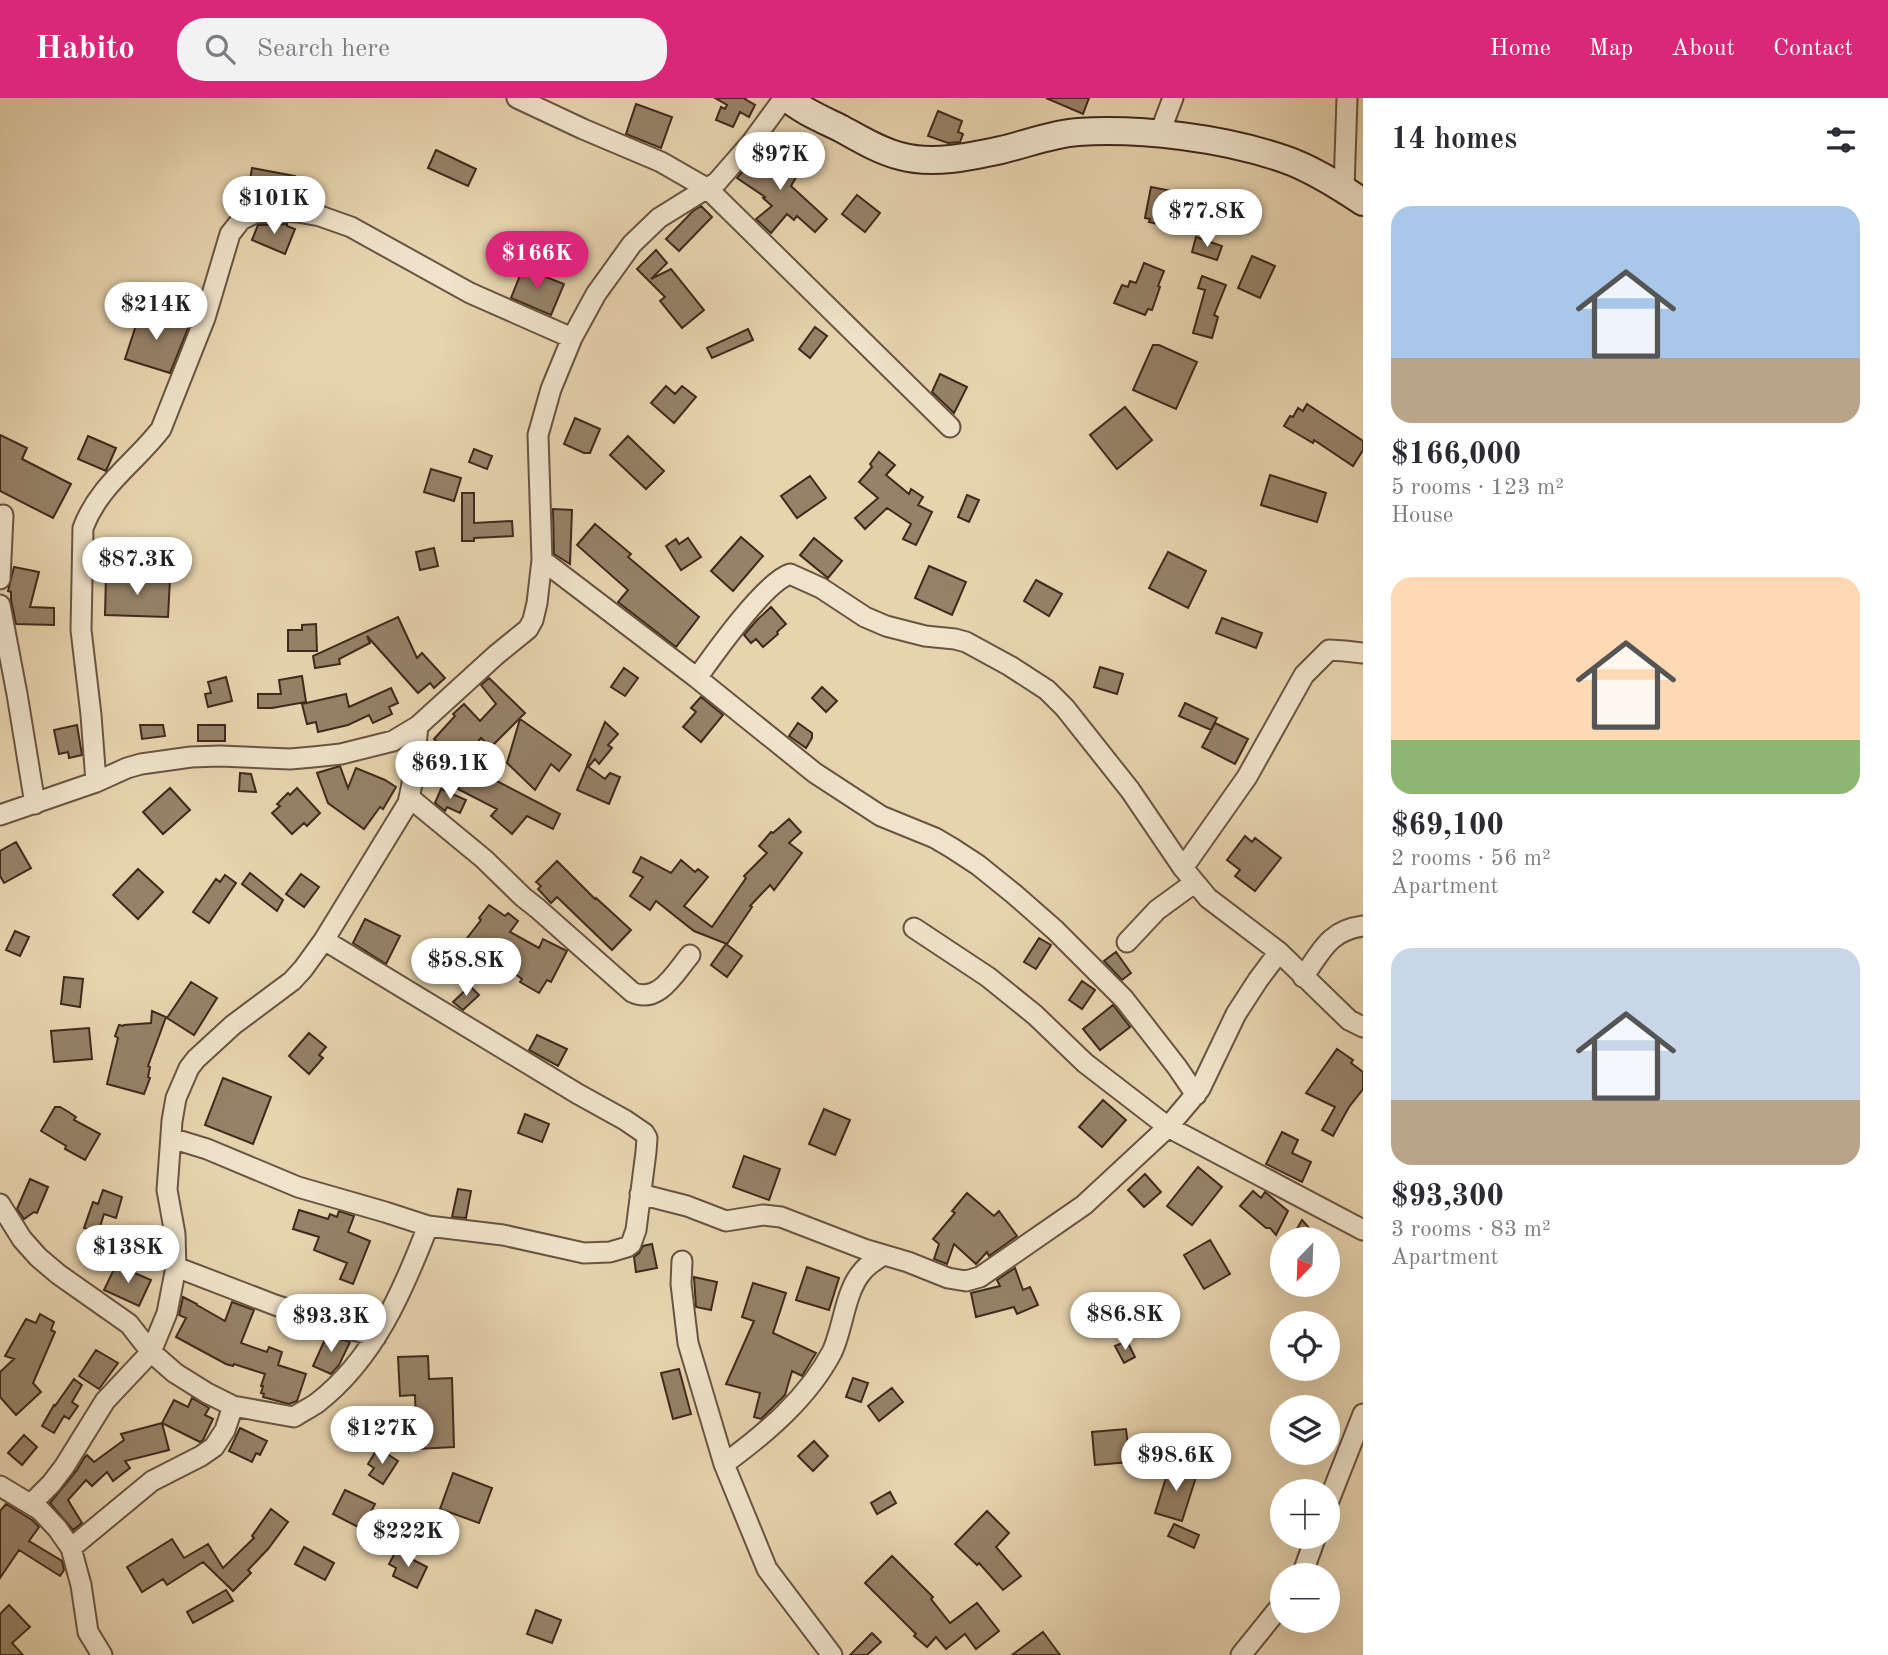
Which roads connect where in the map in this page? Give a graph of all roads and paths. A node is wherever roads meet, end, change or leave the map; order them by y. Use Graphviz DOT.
graph roads {
  1 [pos="517,98"];
  2 [pos="785,98"];
  3 [pos="1173,98"];
  4 [pos="1347,98"];
  5 [pos="1159,135"];
  6 [pos="708,189"];
  7 [pos="1354,196"];
  8 [pos="572,338"];
  9 [pos="950,427"];
  10 [pos="3,515"];
  11 [pos="542,561"];
  12 [pos="0,579"];
  13 [pos="0,605"];
  14 [pos="1363,653"];
  15 [pos="698,678"];
  16 [pos="418,726"];
  17 [pos="96,782"];
  18 [pos="410,798"];
  19 [pos="34,804"];
  20 [pos="0,815"];
  21 [pos="1188,875"];
  22 [pos="1363,926"];
  23 [pos="914,928"];
  24 [pos="324,940"];
  25 [pos="1127,942"];
  26 [pos="1279,953"];
  27 [pos="690,955"];
  28 [pos="1303,977"];
  29 [pos="1363,1027"];
  30 [pos="1196,1095"];
  31 [pos="1168,1127"];
  32 [pos="171,1138"];
  33 [pos="640,1194"];
  34 [pos="0,1204"];
  35 [pos="428,1226"];
  36 [pos="1363,1230"];
  37 [pos="883,1255"];
  38 [pos="682,1261"];
  39 [pos="176,1267"];
  40 [pos="376,1336"];
  41 [pos="151,1352"];
  42 [pos="233,1406"];
  43 [pos="1363,1414"];
  44 [pos="724,1464"];
  45 [pos="1337,1479"];
  46 [pos="0,1486"];
  47 [pos="31,1504"];
  48 [pos="71,1548"];
  49 [pos="1270,1619"];
  50 [pos="102,1655"];
  51 [pos="832,1655"];
  52 [pos="1241,1655"];
  1 -- 6 [label="street"];
  2 -- 5 [label="street"];
  2 -- 6 [label="street"];
  3 -- 5 [label="street"];
  4 -- 7 [label="street"];
  5 -- 7 [label="street"];
  6 -- 8 [label="street"];
  6 -- 9 [label="street"];
  8 -- 11 [label="street"];
  8 -- 17 [label="street"];
  10 -- 12 [label="street"];
  11 -- 15 [label="street"];
  11 -- 16 [label="street"];
  13 -- 19 [label="street"];
  14 -- 21 [label="street"];
  15 -- 21 [label="street"];
  15 -- 30 [label="street"];
  16 -- 17 [label="street"];
  16 -- 18 [label="street"];
  17 -- 19 [label="street"];
  18 -- 24 [label="street"];
  18 -- 27 [label="street"];
  19 -- 20 [label="street"];
  21 -- 25 [label="street"];
  21 -- 26 [label="street"];
  22 -- 28 [label="street"];
  23 -- 31 [label="street"];
  24 -- 32 [label="street"];
  24 -- 33 [label="street"];
  26 -- 28 [label="street"];
  26 -- 30 [label="street"];
  28 -- 29 [label="street"];
  30 -- 31 [label="street"];
  31 -- 36 [label="street"];
  31 -- 37 [label="street"];
  32 -- 35 [label="street"];
  32 -- 39 [label="street"];
  33 -- 35 [label="street"];
  33 -- 37 [label="street"];
  34 -- 41 [label="street"];
  35 -- 40 [label="street"];
  37 -- 44 [label="street"];
  38 -- 44 [label="street"];
  39 -- 40 [label="street"];
  39 -- 41 [label="street"];
  40 -- 42 [label="street"];
  41 -- 42 [label="street"];
  41 -- 47 [label="street"];
  42 -- 48 [label="street"];
  43 -- 45 [label="street"];
  44 -- 51 [label="street"];
  46 -- 47 [label="street"];
  47 -- 48 [label="street"];
  48 -- 50 [label="street"];
  49 -- 52 [label="street"];
}
